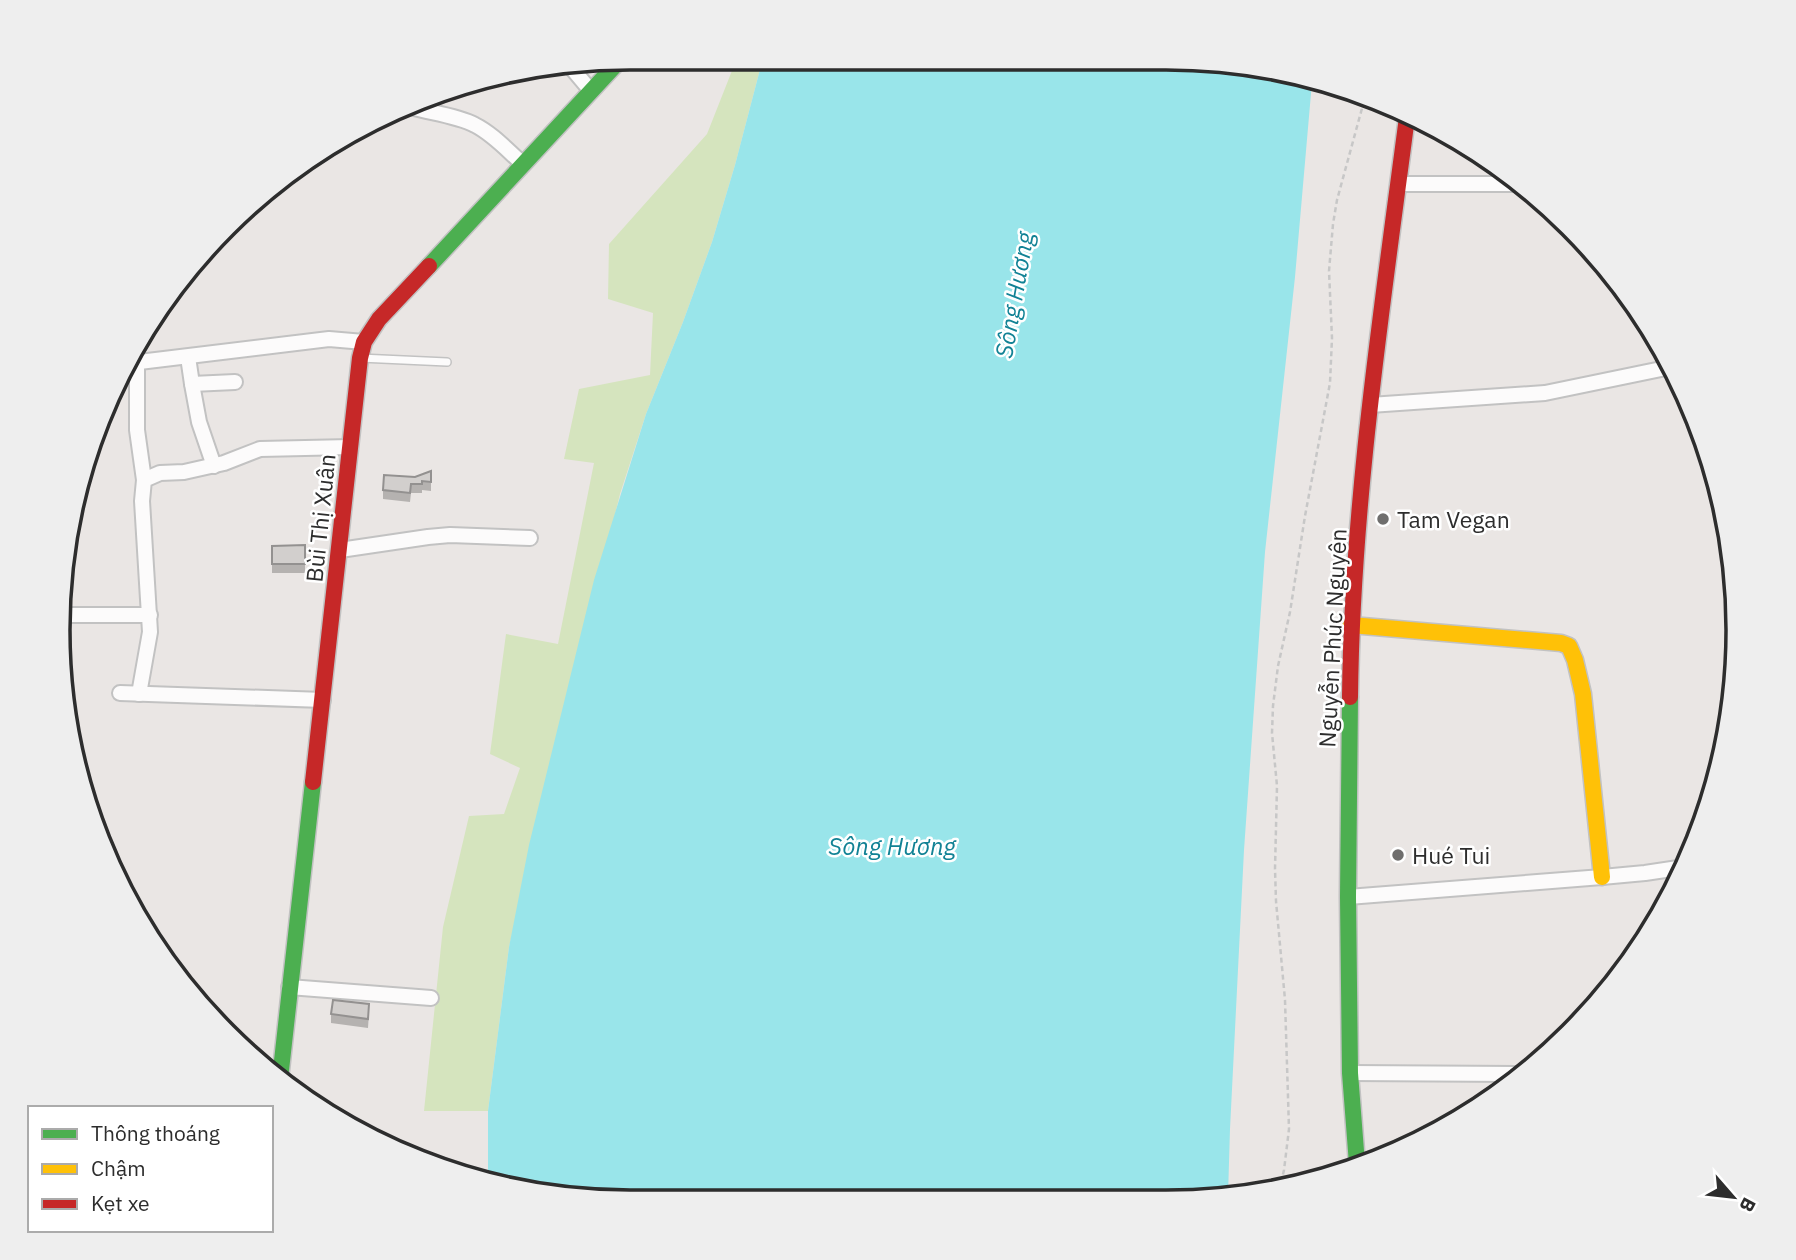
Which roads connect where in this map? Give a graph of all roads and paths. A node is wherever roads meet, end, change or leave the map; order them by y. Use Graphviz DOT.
graph roads {
  1 [pos="611,71"];
  2 [pos="576,73"];
  3 [pos="592,92"];
  4 [pos="1363,106"];
  5 [pos="423,110"];
  6 [pos="1406,125"];
  7 [pos="523,164"];
  8 [pos="1399,184"];
  9 [pos="1504,184"];
  10 [pos="362,350"];
  11 [pos="188,357"];
  12 [pos="447,362"];
  13 [pos="138,363"];
  14 [pos="134,370"];
  15 [pos="1662,370"];
  16 [pos="235,382"];
  17 [pos="192,384"];
  18 [pos="1370,405"];
  19 [pos="350,447"];
  20 [pos="214,466"];
  21 [pos="144,480"];
  22 [pos="530,538"];
  23 [pos="340,550"];
  24 [pos="70,615"];
  25 [pos="150,615"];
  26 [pos="1351,625"];
  27 [pos="120,693"];
  28 [pos="139,694"];
  29 [pos="323,701"];
  30 [pos="1672,869"];
  31 [pos="1602,877"];
  32 [pos="1348,897"];
  33 [pos="289,987"];
  34 [pos="431,998"];
  35 [pos="281,1068"];
  36 [pos="1350,1073"];
  37 [pos="1507,1074"];
  38 [pos="1356,1156"];
  39 [pos="1282,1177"];
  1 -- 3 [label="street, Bùi Thị Xuân"];
  2 -- 3 [label="street"];
  3 -- 7 [label="street, Bùi Thị Xuân"];
  4 -- 39 [label="path"];
  5 -- 7 [label="street"];
  6 -- 8 [label="street, Nguyễn Phúc Nguyên"];
  7 -- 10 [label="street, Bùi Thị Xuân"];
  8 -- 9 [label="street"];
  8 -- 18 [label="street, Nguyễn Phúc Nguyên"];
  10 -- 11 [label="street"];
  10 -- 12 [label="lane"];
  10 -- 19 [label="street, Bùi Thị Xuân"];
  11 -- 13 [label="street"];
  11 -- 17 [label="street"];
  14 -- 21 [label="street"];
  15 -- 18 [label="street"];
  16 -- 17 [label="street"];
  17 -- 20 [label="street"];
  18 -- 26 [label="street, Nguyễn Phúc Nguyên"];
  19 -- 20 [label="street"];
  19 -- 23 [label="street, Bùi Thị Xuân"];
  20 -- 21 [label="street"];
  21 -- 25 [label="street"];
  22 -- 23 [label="street"];
  23 -- 29 [label="street, Bùi Thị Xuân"];
  24 -- 25 [label="street"];
  25 -- 28 [label="street"];
  26 -- 31 [label="street"];
  26 -- 32 [label="street, Nguyễn Phúc Nguyên"];
  27 -- 28 [label="street"];
  28 -- 29 [label="street"];
  29 -- 33 [label="street, Bùi Thị Xuân"];
  30 -- 31 [label="street"];
  31 -- 32 [label="street"];
  32 -- 36 [label="street, Nguyễn Phúc Nguyên"];
  33 -- 34 [label="street"];
  33 -- 35 [label="street, Bùi Thị Xuân"];
  36 -- 37 [label="street"];
  36 -- 38 [label="street, Nguyễn Phúc Nguyên"];
}
